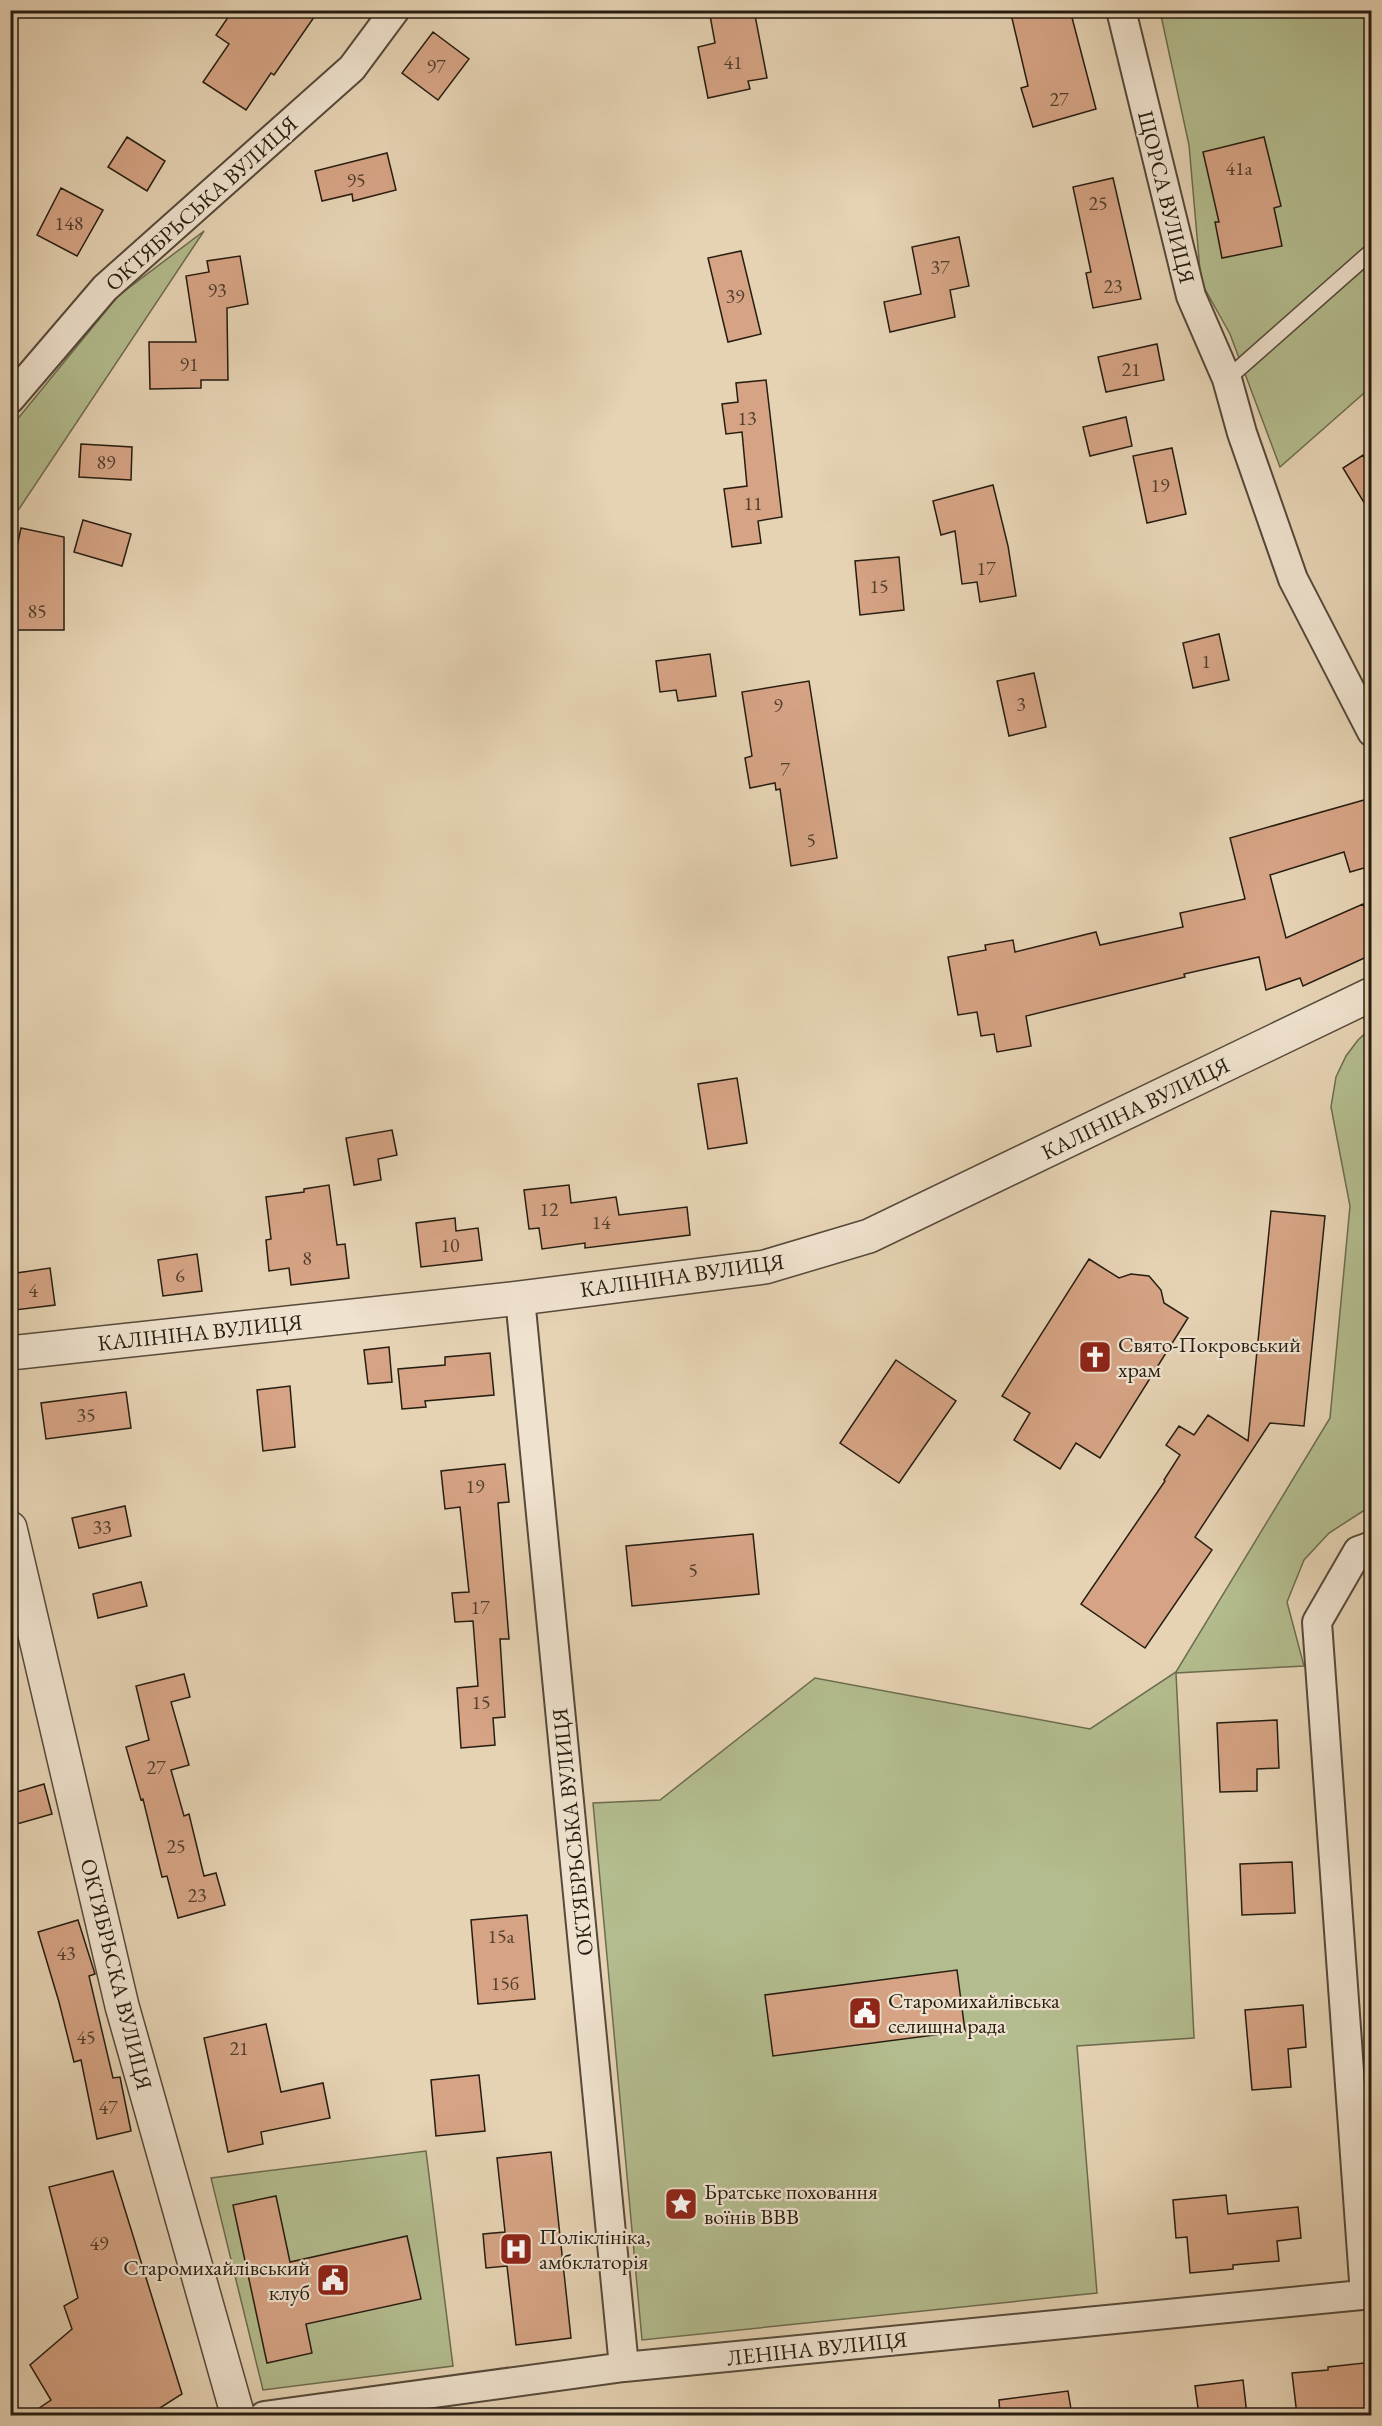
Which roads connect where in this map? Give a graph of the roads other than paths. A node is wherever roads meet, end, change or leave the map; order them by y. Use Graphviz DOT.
graph roads {
  1 [pos="395,10"];
  2 [pos="1121,10"];
  3 [pos="1371,251"];
  4 [pos="1227,379"];
  5 [pos="10,399"];
  6 [pos="1371,732"];
  7 [pos="1371,994"];
  8 [pos="520,1298"];
  9 [pos="10,1353"];
  10 [pos="10,1528"];
  11 [pos="1365,1549"];
  12 [pos="1368,2295"];
  13 [pos="624,2367"];
  14 [pos="238,2415"];
  15 [pos="264,2415"];
  1 -- 5 [label="street, ОКТЯБРЬСЬКА ВУЛИЦЯ"];
  2 -- 4 [label="street, ЩОРСА ВУЛИЦЯ"];
  3 -- 4 [label="lane"];
  4 -- 6 [label="street, ЩОРСА ВУЛИЦЯ"];
  7 -- 8 [label="street, КАЛІНІНА ВУЛИЦЯ"];
  8 -- 9 [label="street, КАЛІНІНА ВУЛИЦЯ"];
  8 -- 13 [label="street, ОКТЯБРЬСЬКА ВУЛИЦЯ"];
  10 -- 14 [label="street, ОКТЯБРЬСКА ВУЛИЦЯ"];
  11 -- 12 [label="street"];
  12 -- 13 [label="street, ЛЕНІНА ВУЛИЦЯ"];
  13 -- 15 [label="street, ЛЕНІНА ВУЛИЦЯ"];
}
